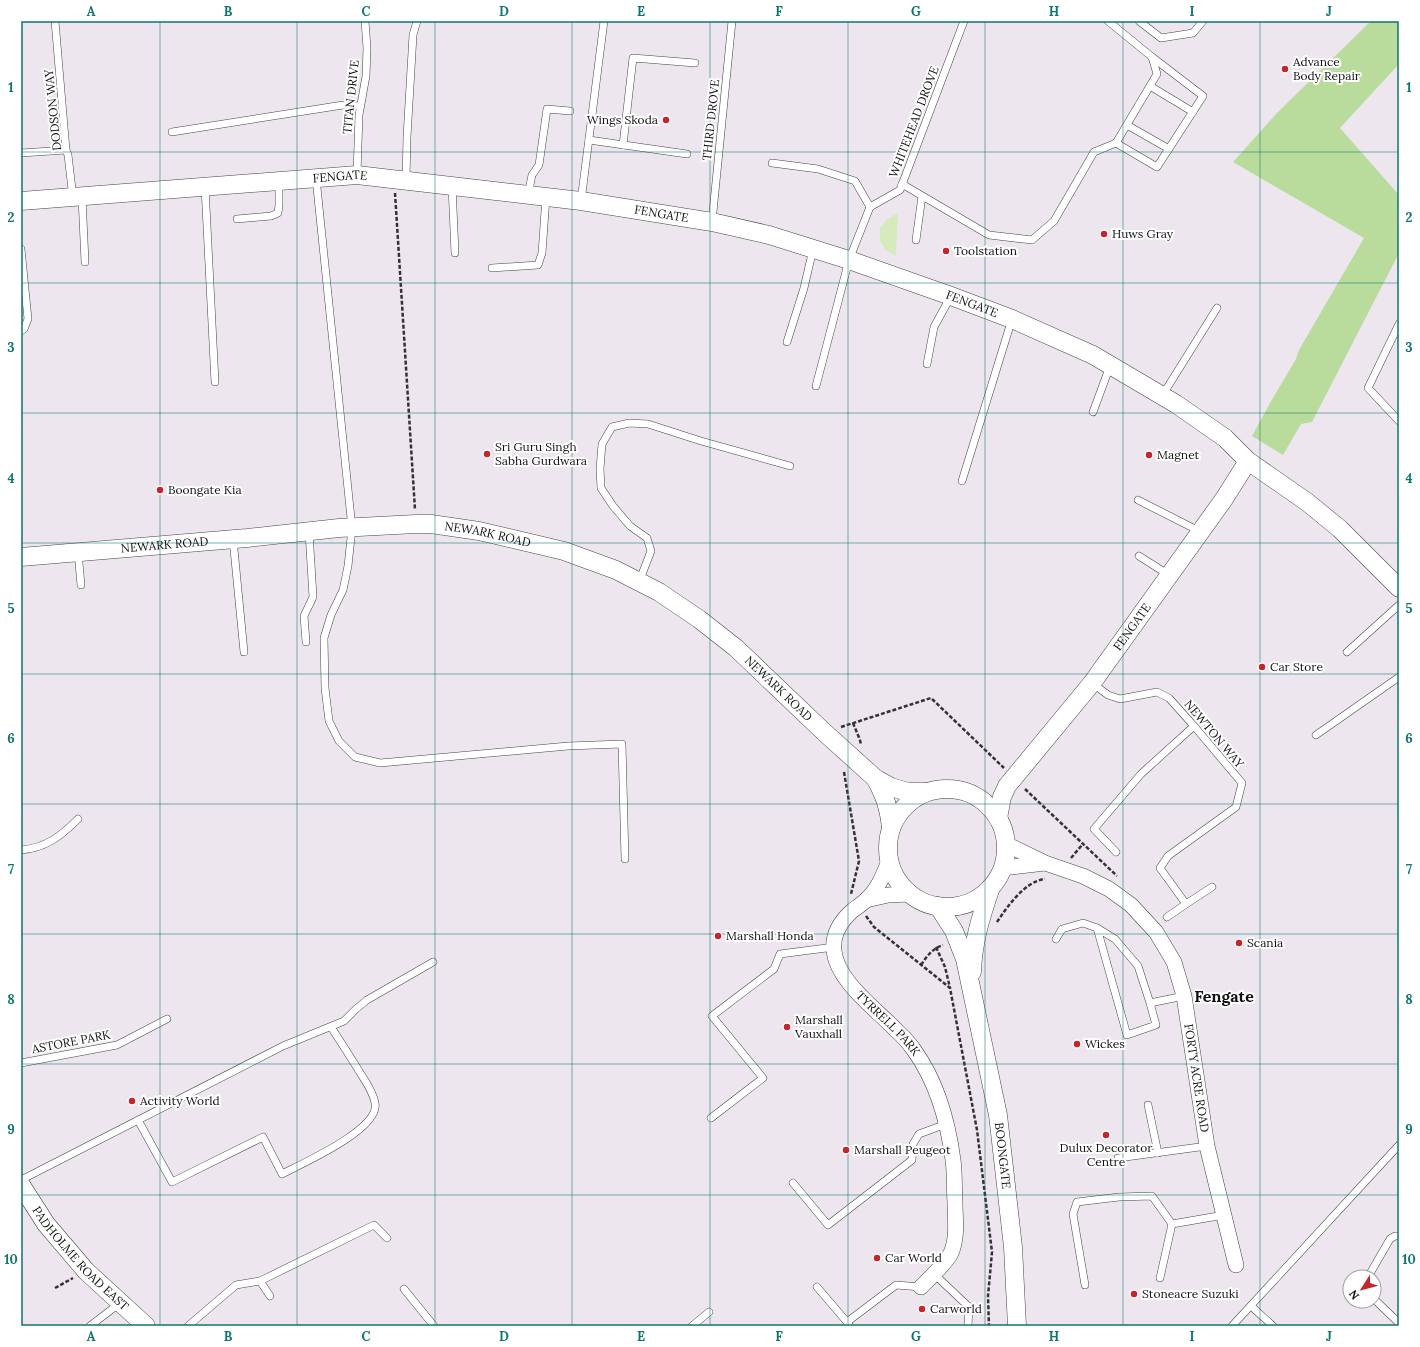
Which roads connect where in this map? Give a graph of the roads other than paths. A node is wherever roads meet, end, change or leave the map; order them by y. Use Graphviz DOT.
graph roads {
  1 [pos="55,21"];
  2 [pos="365,21"];
  3 [pos="417,21"];
  4 [pos="604,21"];
  5 [pos="732,21"];
  6 [pos="964,21"];
  7 [pos="1108,21"];
  8 [pos="1139,21"];
  9 [pos="1203,21"];
  10 [pos="1152,57"];
  11 [pos="695,63"];
  12 [pos="1150,86"];
  13 [pos="360,106"];
  14 [pos="570,111"];
  15 [pos="1193,112"];
  16 [pos="1127,125"];
  17 [pos="172,132"];
  18 [pos="589,140"];
  19 [pos="1116,143"];
  20 [pos="622,145"];
  21 [pos="1169,149"];
  22 [pos="66,150"];
  23 [pos="21,153"];
  24 [pos="687,154"];
  25 [pos="772,163"];
  26 [pos="356,175"];
  27 [pos="316,178"];
  28 [pos="400,180"];
  29 [pos="279,181"];
  30 [pos="902,184"];
  31 [pos="452,186"];
  32 [pos="205,187"];
  33 [pos="537,196"];
  34 [pos="922,196"];
  35 [pos="78,197"];
  36 [pos="21,201"];
  37 [pos="581,202"];
  38 [pos="870,207"];
  39 [pos="237,219"];
  40 [pos="712,222"];
  41 [pos="916,240"];
  42 [pos="21,249"];
  43 [pos="813,249"];
  44 [pos="454,253"];
  45 [pos="849,260"];
  46 [pos="85,262"];
  47 [pos="492,268"];
  48 [pos="951,296"];
  49 [pos="1217,308"];
  50 [pos="1012,319"];
  51 [pos="1399,324"];
  52 [pos="21,331"];
  53 [pos="787,342"];
  54 [pos="927,364"];
  55 [pos="1110,365"];
  56 [pos="215,382"];
  57 [pos="816,386"];
  58 [pos="1162,396"];
  59 [pos="1093,412"];
  60 [pos="1399,421"];
  61 [pos="1248,461"];
  62 [pos="790,466"];
  63 [pos="962,481"];
  64 [pos="1138,500"];
  65 [pos="352,528"];
  66 [pos="309,532"];
  67 [pos="1201,532"];
  68 [pos="233,539"];
  69 [pos="78,552"];
  70 [pos="1139,556"];
  71 [pos="21,557"];
  72 [pos="1170,575"];
  73 [pos="639,582"];
  74 [pos="82,585"];
  75 [pos="1398,586"];
  76 [pos="1399,605"];
  77 [pos="306,642"];
  78 [pos="244,652"];
  79 [pos="1347,652"];
  80 [pos="1399,677"];
  81 [pos="1092,683"];
  82 [pos="1194,726"];
  83 [pos="1316,735"];
  84 [pos="875,778"];
  85 [pos="1011,782"];
  86 [pos="961,790"];
  87 [pos="926,792"];
  88 [pos="998,818"];
  89 [pos="78,819"];
  90 [pos="891,828"];
  91 [pos="1006,844"];
  92 [pos="21,850"];
  93 [pos="1116,852"];
  94 [pos="625,860"];
  95 [pos="889,861"];
  96 [pos="1045,863"];
  97 [pos="1003,868"];
  98 [pos="991,887"];
  99 [pos="1212,887"];
  100 [pos="910,894"];
  101 [pos="862,903"];
  102 [pos="1186,904"];
  103 [pos="938,906"];
  104 [pos="1166,917"];
  105 [pos="1098,928"];
  106 [pos="1056,939"];
  107 [pos="834,947"];
  108 [pos="433,962"];
  109 [pos="972,987"];
  110 [pos="1184,996"];
  111 [pos="1150,1003"];
  112 [pos="167,1019"];
  113 [pos="331,1027"];
  114 [pos="21,1063"];
  115 [pos="1148,1105"];
  116 [pos="711,1118"];
  117 [pos="138,1120"];
  118 [pos="946,1124"];
  119 [pos="1399,1144"];
  120 [pos="1208,1146"];
  121 [pos="1158,1153"];
  122 [pos="1118,1158"];
  123 [pos="21,1180"];
  124 [pos="793,1183"];
  125 [pos="21,1185"];
  126 [pos="1224,1215"];
  127 [pos="1172,1224"];
  128 [pos="1399,1236"];
  129 [pos="387,1238"];
  130 [pos="1236,1265"];
  131 [pos="1373,1269"];
  132 [pos="934,1274"];
  133 [pos="1160,1278"];
  134 [pos="260,1281"];
  135 [pos="1085,1285"];
  136 [pos="817,1287"];
  137 [pos="921,1287"];
  138 [pos="404,1289"];
  139 [pos="270,1296"];
  140 [pos="120,1302"];
  141 [pos="1251,1306"];
  142 [pos="1382,1307"];
  143 [pos="709,1312"];
  144 [pos="1399,1323"];
  145 [pos="848,1324"];
  146 [pos="90,1326"];
  147 [pos="146,1326"];
  148 [pos="188,1326"];
  149 [pos="434,1326"];
  150 [pos="692,1326"];
  151 [pos="968,1326"];
  152 [pos="1017,1326"];
  153 [pos="1232,1326"];
  154 [pos="1273,1326"];
  1 -- 22 [label="lane, DODSON WAY"];
  2 -- 13 [label="lane, TITAN DRIVE"];
  3 -- 28 [label="lane"];
  4 -- 18 [label="lane"];
  5 -- 40 [label="lane, THIRD DROVE"];
  6 -- 30 [label="lane, WHITEHEAD DROVE"];
  7 -- 10 [label="lane"];
  8 -- 9 [label="lane"];
  10 -- 12 [label="lane"];
  10 -- 15 [label="lane"];
  11 -- 20 [label="lane"];
  12 -- 15 [label="lane"];
  12 -- 16 [label="lane"];
  13 -- 17 [label="lane"];
  13 -- 26 [label="lane, TITAN DRIVE"];
  14 -- 33 [label="lane"];
  15 -- 21 [label="lane"];
  16 -- 19 [label="lane"];
  16 -- 21 [label="lane"];
  18 -- 20 [label="lane"];
  18 -- 37 [label="lane"];
  19 -- 21 [label="lane"];
  19 -- 34 [label="lane"];
  20 -- 24 [label="lane"];
  22 -- 23 [label="lane"];
  22 -- 35 [label="lane, DODSON WAY"];
  25 -- 38 [label="lane"];
  26 -- 27 [label="street, FENGATE"];
  26 -- 28 [label="street, FENGATE"];
  27 -- 29 [label="street, FENGATE"];
  27 -- 65 [label="lane"];
  28 -- 31 [label="street, FENGATE"];
  29 -- 32 [label="street, FENGATE"];
  29 -- 39 [label="lane"];
  30 -- 34 [label="lane"];
  30 -- 38 [label="lane, WHITEHEAD DROVE"];
  31 -- 33 [label="street, FENGATE"];
  31 -- 44 [label="lane"];
  32 -- 35 [label="street, FENGATE"];
  32 -- 56 [label="lane"];
  33 -- 37 [label="street, FENGATE"];
  33 -- 47 [label="lane"];
  34 -- 41 [label="lane"];
  35 -- 36 [label="street, FENGATE"];
  35 -- 46 [label="lane, DODSON WAY"];
  37 -- 40 [label="street, FENGATE"];
  38 -- 45 [label="lane"];
  40 -- 43 [label="street, FENGATE"];
  42 -- 52 [label="lane"];
  43 -- 45 [label="street, FENGATE"];
  43 -- 53 [label="lane"];
  45 -- 48 [label="street, FENGATE"];
  45 -- 57 [label="lane"];
  48 -- 50 [label="street, FENGATE"];
  48 -- 54 [label="lane"];
  49 -- 58 [label="lane"];
  50 -- 55 [label="street, FENGATE"];
  50 -- 63 [label="lane"];
  51 -- 60 [label="lane"];
  55 -- 58 [label="street, FENGATE"];
  55 -- 59 [label="lane"];
  58 -- 61 [label="street, FENGATE"];
  61 -- 67 [label="street, FENGATE"];
  61 -- 75 [label="street, FENGATE"];
  62 -- 73 [label="lane"];
  64 -- 67 [label="lane"];
  65 -- 66 [label="street, NEWARK ROAD"];
  65 -- 73 [label="street, NEWARK ROAD"];
  65 -- 94 [label="lane"];
  66 -- 68 [label="street, NEWARK ROAD"];
  66 -- 77 [label="lane"];
  67 -- 72 [label="street, FENGATE"];
  68 -- 69 [label="street, NEWARK ROAD"];
  68 -- 78 [label="lane"];
  69 -- 71 [label="street, NEWARK ROAD"];
  69 -- 74 [label="lane"];
  70 -- 72 [label="lane"];
  72 -- 81 [label="street, FENGATE"];
  73 -- 84 [label="street, NEWARK ROAD"];
  76 -- 79 [label="lane"];
  80 -- 83 [label="lane"];
  81 -- 82 [label="lane, NEWTON WAY"];
  81 -- 85 [label="street, FENGATE"];
  82 -- 93 [label="lane"];
  82 -- 102 [label="lane, NEWTON WAY"];
  84 -- 87 [label="street, NEWARK ROAD"];
  84 -- 90 [label="street, NEWARK ROAD"];
  85 -- 86 [label="street"];
  85 -- 88 [label="street, FENGATE"];
  86 -- 87 [label="street"];
  86 -- 88 [label="street"];
  87 -- 90 [label="street"];
  88 -- 91 [label="street"];
  89 -- 92 [label="lane"];
  90 -- 95 [label="street"];
  91 -- 96 [label="street, FORTY ACRE ROAD"];
  91 -- 97 [label="street"];
  95 -- 100 [label="street"];
  95 -- 101 [label="street, TYRRELL PARK"];
  96 -- 97 [label="street"];
  96 -- 110 [label="street, FORTY ACRE ROAD"];
  97 -- 98 [label="street"];
  98 -- 103 [label="street"];
  98 -- 109 [label="street, BOONGATE"];
  99 -- 102 [label="lane"];
  100 -- 101 [label="street"];
  100 -- 103 [label="street"];
  101 -- 107 [label="street, TYRRELL PARK"];
  102 -- 104 [label="lane"];
  103 -- 109 [label="street, BOONGATE"];
  105 -- 106 [label="lane"];
  105 -- 111 [label="lane"];
  105 -- 111 [label="lane"];
  107 -- 116 [label="lane"];
  107 -- 118 [label="street, TYRRELL PARK"];
  108 -- 113 [label="lane"];
  109 -- 152 [label="street, BOONGATE"];
  110 -- 111 [label="lane"];
  110 -- 120 [label="street, FORTY ACRE ROAD"];
  112 -- 114 [label="lane, ASTORE PARK"];
  113 -- 117 [label="lane"];
  113 -- 117 [label="lane"];
  115 -- 121 [label="lane"];
  117 -- 123 [label="lane"];
  118 -- 124 [label="lane"];
  118 -- 132 [label="street, TYRRELL PARK"];
  119 -- 141 [label="lane"];
  120 -- 121 [label="lane"];
  120 -- 126 [label="street, FORTY ACRE ROAD"];
  121 -- 122 [label="lane"];
  125 -- 140 [label="street, PADHOLME ROAD EAST"];
  126 -- 127 [label="lane"];
  126 -- 130 [label="street, FORTY ACRE ROAD"];
  127 -- 133 [label="lane"];
  127 -- 135 [label="lane"];
  128 -- 131 [label="lane"];
  129 -- 134 [label="lane"];
  132 -- 137 [label="street, TYRRELL PARK"];
  132 -- 151 [label="lane"];
  134 -- 139 [label="lane"];
  134 -- 148 [label="lane"];
  136 -- 145 [label="lane"];
  137 -- 145 [label="lane"];
  138 -- 149 [label="lane"];
  140 -- 146 [label="lane"];
  140 -- 147 [label="street, PADHOLME ROAD EAST"];
  141 -- 153 [label="lane"];
  141 -- 154 [label="lane"];
  142 -- 144 [label="lane"];
  143 -- 150 [label="lane"];
}
